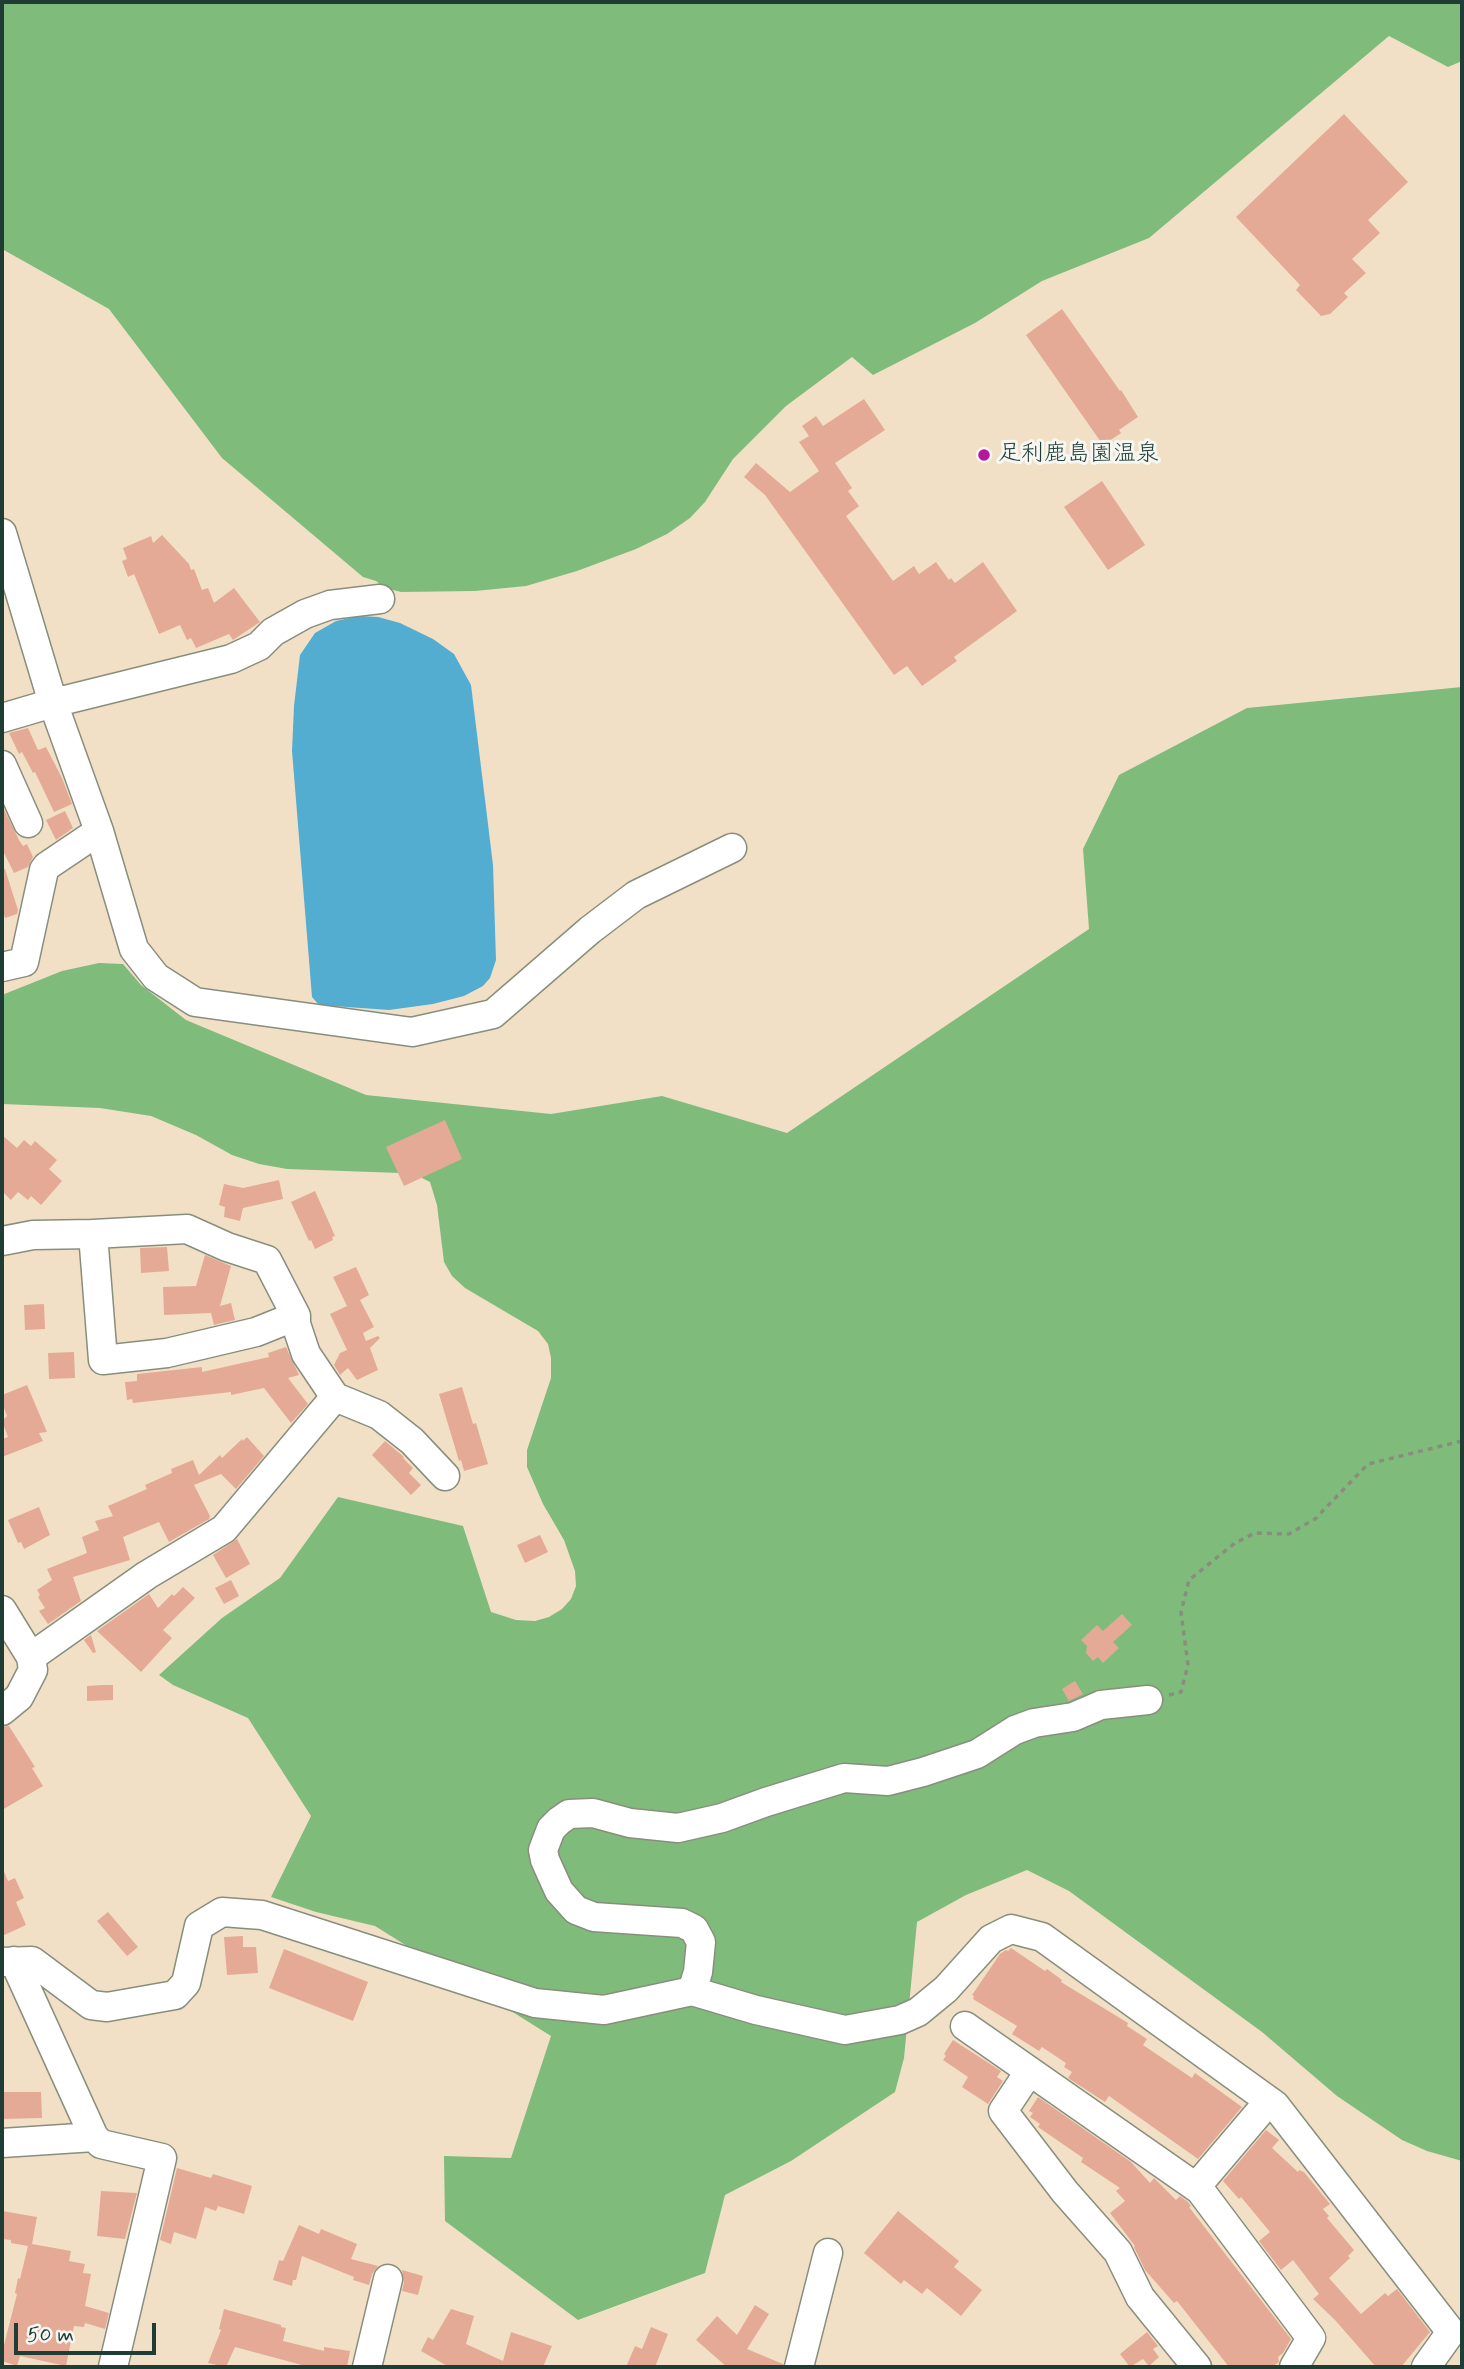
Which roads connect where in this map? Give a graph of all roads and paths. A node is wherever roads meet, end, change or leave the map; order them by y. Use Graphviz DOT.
graph roads {
  1 [pos="2,533"];
  2 [pos="380,599"];
  3 [pos="53,702"];
  4 [pos="2,718"];
  5 [pos="2,765"];
  6 [pos="28,823"];
  7 [pos="99,831"];
  8 [pos="732,848"];
  9 [pos="2,967"];
  10 [pos="93,1234"];
  11 [pos="2,1241"];
  12 [pos="296,1316"];
  13 [pos="335,1397"];
  14 [pos="1462,1441"];
  15 [pos="445,1476"];
  16 [pos="2,1610"];
  17 [pos="31,1657"];
  18 [pos="1148,1700"];
  19 [pos="2,1710"];
  20 [pos="8,1962"];
  21 [pos="692,1991"];
  22 [pos="965,2026"];
  23 [pos="1029,2072"];
  24 [pos="1269,2101"];
  25 [pos="94,2137"];
  26 [pos="2,2143"];
  27 [pos="1196,2187"];
  28 [pos="828,2253"];
  29 [pos="388,2279"];
  30 [pos="113,2367"];
  31 [pos="367,2367"];
  32 [pos="799,2367"];
  33 [pos="1197,2367"];
  34 [pos="1294,2367"];
  35 [pos="1426,2367"];
  1 -- 3 [label="street"];
  2 -- 3 [label="street"];
  3 -- 4 [label="street"];
  3 -- 7 [label="street"];
  5 -- 6 [label="street"];
  7 -- 8 [label="street"];
  7 -- 9 [label="street"];
  10 -- 11 [label="street"];
  10 -- 12 [label="street"];
  10 -- 12 [label="street"];
  12 -- 13 [label="street"];
  13 -- 15 [label="street"];
  13 -- 17 [label="street"];
  14 -- 18 [label="path"];
  16 -- 17 [label="street"];
  17 -- 19 [label="street"];
  18 -- 21 [label="street"];
  20 -- 21 [label="street"];
  20 -- 25 [label="street"];
  21 -- 24 [label="street"];
  22 -- 23 [label="street"];
  23 -- 27 [label="street"];
  23 -- 33 [label="street"];
  24 -- 27 [label="street"];
  24 -- 35 [label="street"];
  25 -- 26 [label="street"];
  25 -- 30 [label="street"];
  27 -- 34 [label="street"];
  28 -- 32 [label="street"];
  29 -- 31 [label="street"];
}
